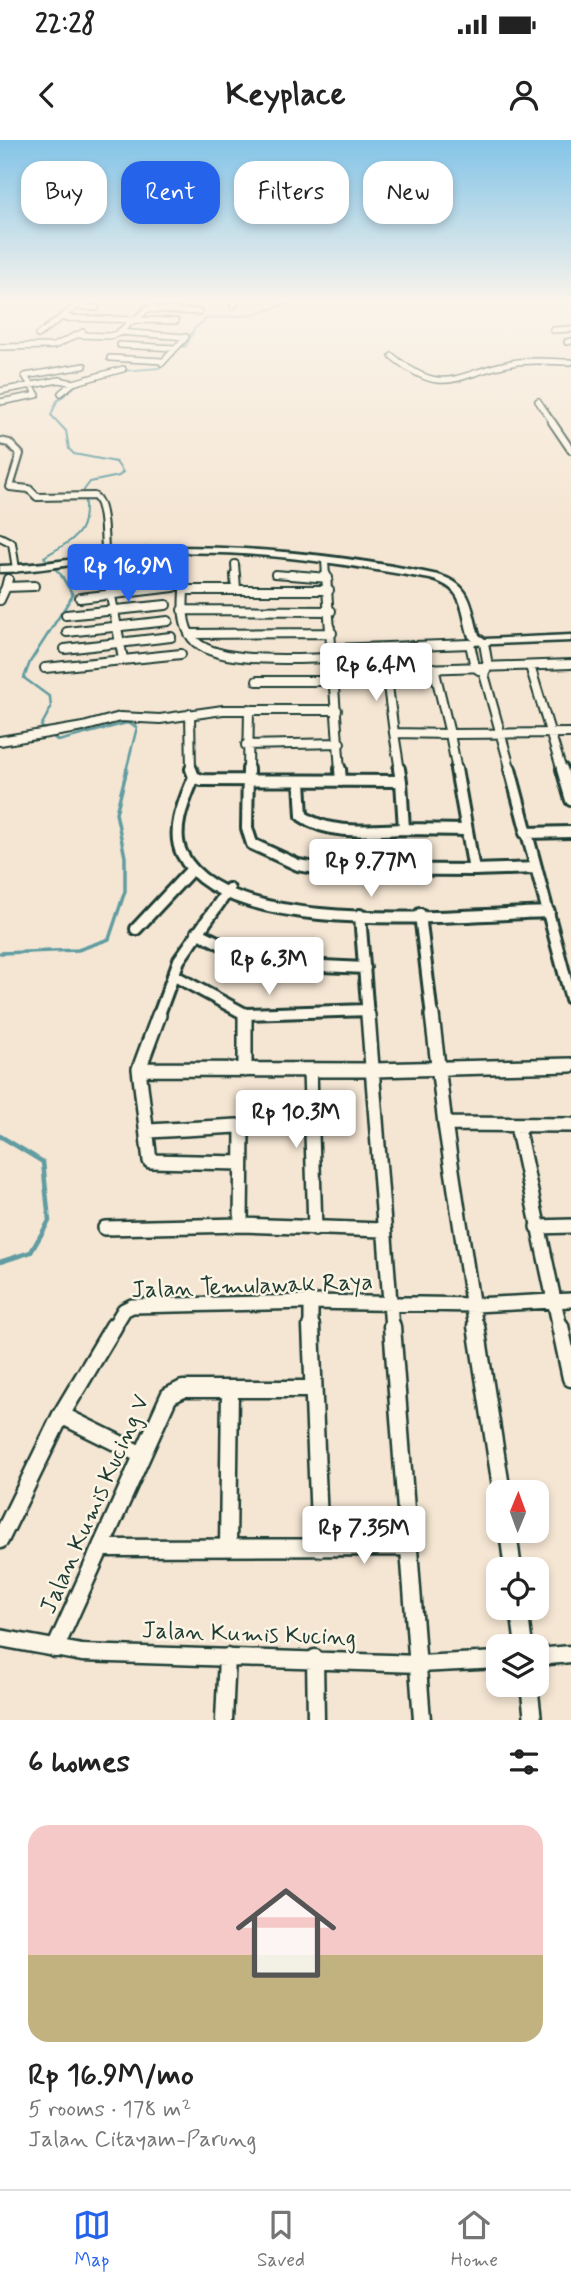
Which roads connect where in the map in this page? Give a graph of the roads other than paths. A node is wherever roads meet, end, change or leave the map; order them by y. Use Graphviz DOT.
graph roads {
  1 [pos="34,375"];
  2 [pos="96,375"];
  3 [pos="419,375"];
  4 [pos="472,375"];
  5 [pos="73,383"];
  6 [pos="30,384"];
  7 [pos="0,391"];
  8 [pos="61,393"];
  9 [pos="538,401"];
  10 [pos="0,402"];
  11 [pos="0,440"];
  12 [pos="570,448"];
  13 [pos="0,537"];
  14 [pos="103,557"];
  15 [pos="325,560"];
  16 [pos="235,564"];
  17 [pos="178,573"];
  18 [pos="328,578"];
  19 [pos="109,580"];
  20 [pos="5,582"];
  21 [pos="84,582"];
  22 [pos="34,586"];
  23 [pos="174,587"];
  24 [pos="236,589"];
  25 [pos="278,589"];
  26 [pos="329,590"];
  27 [pos="112,594"];
  28 [pos="80,598"];
  29 [pos="166,605"];
  30 [pos="114,610"];
  31 [pos="182,610"];
  32 [pos="331,611"];
  33 [pos="66,615"];
  34 [pos="168,621"];
  35 [pos="117,627"];
  36 [pos="67,632"];
  37 [pos="332,633"];
  38 [pos="189,634"];
  39 [pos="171,637"];
  40 [pos="571,638"];
  41 [pos="472,640"];
  42 [pos="120,643"];
  43 [pos="484,643"];
  44 [pos="65,649"];
  45 [pos="334,653"];
  46 [pos="181,654"];
  47 [pos="123,659"];
  48 [pos="571,664"];
  49 [pos="530,666"];
  50 [pos="475,667"];
  51 [pos="45,668"];
  52 [pos="434,668"];
  53 [pos="386,670"];
  54 [pos="486,670"];
  55 [pos="335,677"];
  56 [pos="257,681"];
  57 [pos="249,709"];
  58 [pos="337,710"];
  59 [pos="190,715"];
  60 [pos="394,733"];
  61 [pos="571,733"];
  62 [pos="450,734"];
  63 [pos="502,734"];
  64 [pos="551,734"];
  65 [pos="0,741"];
  66 [pos="340,743"];
  67 [pos="246,745"];
  68 [pos="194,777"];
  69 [pos="246,780"];
  70 [pos="300,781"];
  71 [pos="341,781"];
  72 [pos="401,782"];
  73 [pos="571,800"];
  74 [pos="404,829"];
  75 [pos="467,830"];
  76 [pos="571,832"];
  77 [pos="525,833"];
  78 [pos="536,868"];
  79 [pos="192,869"];
  80 [pos="474,870"];
  81 [pos="229,889"];
  82 [pos="549,912"];
  83 [pos="420,914"];
  84 [pos="360,915"];
  85 [pos="136,929"];
  86 [pos="197,932"];
  87 [pos="365,968"];
  88 [pos="173,975"];
  89 [pos="571,999"];
  90 [pos="368,1010"];
  91 [pos="245,1014"];
  92 [pos="571,1065"];
  93 [pos="139,1069"];
  94 [pos="443,1069"];
  95 [pos="244,1070"];
  96 [pos="310,1070"];
  97 [pos="374,1070"];
  98 [pos="445,1124"];
  99 [pos="571,1125"];
  100 [pos="517,1126"];
  101 [pos="149,1131"];
  102 [pos="241,1163"];
  103 [pos="241,1225"];
  104 [pos="571,1226"];
  105 [pos="537,1227"];
  106 [pos="105,1228"];
  107 [pos="315,1229"];
  108 [pos="383,1230"];
  109 [pos="554,1300"];
  110 [pos="571,1300"];
  111 [pos="311,1302"];
  112 [pos="388,1303"];
  113 [pos="475,1305"];
  114 [pos="571,1378"];
  115 [pos="312,1389"];
  116 [pos="230,1390"];
  117 [pos="61,1415"];
  118 [pos="142,1455"];
  119 [pos="500,1480"];
  120 [pos="0,1540"];
  121 [pos="228,1546"];
  122 [pos="407,1547"];
  123 [pos="103,1548"];
  124 [pos="320,1548"];
  125 [pos="0,1638"];
  126 [pos="55,1649"];
  127 [pos="571,1654"];
  128 [pos="549,1656"];
  129 [pos="228,1657"];
  130 [pos="315,1658"];
  131 [pos="486,1661"];
  132 [pos="419,1664"];
  133 [pos="530,1697"];
  134 [pos="224,1720"];
  135 [pos="316,1720"];
  136 [pos="422,1720"];
  137 [pos="533,1720"];
  1 -- 6 [label="street"];
  2 -- 5 [label="street"];
  3 -- 4 [label="street"];
  5 -- 6 [label="street"];
  5 -- 8 [label="street"];
  6 -- 7 [label="street"];
  6 -- 10 [label="street"];
  9 -- 12 [label="street"];
  11 -- 14 [label="street"];
  13 -- 20 [label="street"];
  14 -- 15 [label="street"];
  14 -- 19 [label="street"];
  14 -- 20 [label="street"];
  15 -- 18 [label="street"];
  15 -- 41 [label="street"];
  16 -- 24 [label="street"];
  17 -- 19 [label="street"];
  18 -- 25 [label="street"];
  18 -- 26 [label="street"];
  19 -- 21 [label="street"];
  19 -- 27 [label="street"];
  20 -- 22 [label="street"];
  23 -- 27 [label="street"];
  24 -- 25 [label="street"];
  24 -- 31 [label="street"];
  25 -- 26 [label="street"];
  26 -- 32 [label="street"];
  27 -- 28 [label="street"];
  27 -- 30 [label="street"];
  29 -- 30 [label="street"];
  30 -- 33 [label="street"];
  30 -- 35 [label="street"];
  31 -- 32 [label="street"];
  31 -- 38 [label="street"];
  32 -- 37 [label="street"];
  34 -- 35 [label="street"];
  35 -- 36 [label="street"];
  35 -- 42 [label="street"];
  37 -- 38 [label="street"];
  37 -- 45 [label="street"];
  38 -- 45 [label="street"];
  39 -- 42 [label="street"];
  40 -- 43 [label="street"];
  41 -- 43 [label="street"];
  41 -- 45 [label="street"];
  41 -- 50 [label="street"];
  42 -- 44 [label="street"];
  42 -- 47 [label="street"];
  43 -- 54 [label="street"];
  45 -- 55 [label="street"];
  46 -- 47 [label="street"];
  47 -- 51 [label="street"];
  48 -- 49 [label="street"];
  49 -- 54 [label="street"];
  49 -- 64 [label="street"];
  50 -- 52 [label="street"];
  50 -- 54 [label="street"];
  52 -- 53 [label="street"];
  52 -- 62 [label="street"];
  53 -- 55 [label="street"];
  53 -- 60 [label="street"];
  54 -- 63 [label="street"];
  55 -- 56 [label="street"];
  55 -- 58 [label="street"];
  57 -- 58 [label="street"];
  57 -- 59 [label="street"];
  57 -- 67 [label="street"];
  58 -- 66 [label="street"];
  59 -- 65 [label="street"];
  59 -- 68 [label="street"];
  60 -- 62 [label="street"];
  60 -- 72 [label="street"];
  61 -- 64 [label="street"];
  62 -- 63 [label="street"];
  62 -- 75 [label="street"];
  63 -- 64 [label="street"];
  63 -- 77 [label="street"];
  64 -- 73 [label="street"];
  66 -- 67 [label="street"];
  66 -- 71 [label="street"];
  67 -- 69 [label="street"];
  68 -- 69 [label="street"];
  68 -- 79 [label="street"];
  69 -- 70 [label="street"];
  69 -- 80 [label="street"];
  70 -- 71 [label="street"];
  70 -- 74 [label="street"];
  71 -- 72 [label="street"];
  72 -- 74 [label="street"];
  74 -- 75 [label="street"];
  75 -- 80 [label="street"];
  76 -- 77 [label="street"];
  77 -- 78 [label="street"];
  78 -- 80 [label="street"];
  78 -- 82 [label="street"];
  79 -- 81 [label="street"];
  79 -- 85 [label="street"];
  81 -- 84 [label="street"];
  81 -- 86 [label="street"];
  82 -- 83 [label="street"];
  82 -- 89 [label="street"];
  83 -- 84 [label="street"];
  83 -- 94 [label="street"];
  84 -- 87 [label="street"];
  86 -- 87 [label="street"];
  86 -- 88 [label="street"];
  87 -- 90 [label="street"];
  88 -- 91 [label="street"];
  88 -- 93 [label="street"];
  90 -- 91 [label="street"];
  90 -- 97 [label="street"];
  91 -- 95 [label="street"];
  92 -- 94 [label="street"];
  93 -- 95 [label="street"];
  93 -- 101 [label="street"];
  94 -- 97 [label="street"];
  94 -- 98 [label="street"];
  95 -- 96 [label="street"];
  96 -- 97 [label="street"];
  96 -- 107 [label="street"];
  97 -- 108 [label="street"];
  98 -- 100 [label="street"];
  98 -- 113 [label="street"];
  99 -- 100 [label="street"];
  100 -- 105 [label="street"];
  101 -- 102 [label="street"];
  101 -- 102 [label="street"];
  102 -- 103 [label="street"];
  103 -- 106 [label="street"];
  103 -- 107 [label="street"];
  104 -- 105 [label="street"];
  105 -- 109 [label="street"];
  107 -- 108 [label="street"];
  108 -- 112 [label="street"];
  109 -- 110 [label="street, Jalan Temulawak Raya"];
  109 -- 113 [label="street, Jalan Temulawak Raya"];
  109 -- 114 [label="street"];
  111 -- 112 [label="street, Jalan Temulawak Raya"];
  111 -- 115 [label="street"];
  111 -- 117 [label="street, Jalan Temulawak Raya"];
  112 -- 113 [label="street, Jalan Temulawak Raya"];
  112 -- 122 [label="street"];
  113 -- 119 [label="street"];
  115 -- 116 [label="street, Jalan Kumis Kucing V"];
  115 -- 124 [label="street"];
  116 -- 118 [label="street, Jalan Kumis Kucing V"];
  116 -- 121 [label="street"];
  117 -- 118 [label="street"];
  117 -- 120 [label="street, Jalan Temulawak Raya"];
  118 -- 123 [label="street, Jalan Kumis Kucing V"];
  121 -- 123 [label="street"];
  121 -- 124 [label="street"];
  122 -- 124 [label="street"];
  122 -- 132 [label="street"];
  123 -- 126 [label="street, Jalan Kumis Kucing V"];
  125 -- 126 [label="street, Jalan Kumis Kucing"];
  126 -- 129 [label="street, Jalan Kumis Kucing"];
  127 -- 128 [label="street"];
  129 -- 130 [label="street, Jalan Kumis Kucing"];
  129 -- 134 [label="street"];
  130 -- 132 [label="street, Jalan Kumis Kucing"];
  130 -- 135 [label="street"];
  131 -- 132 [label="street, Jalan Kumis Kucing"];
  132 -- 136 [label="street"];
  133 -- 137 [label="street"];
}
